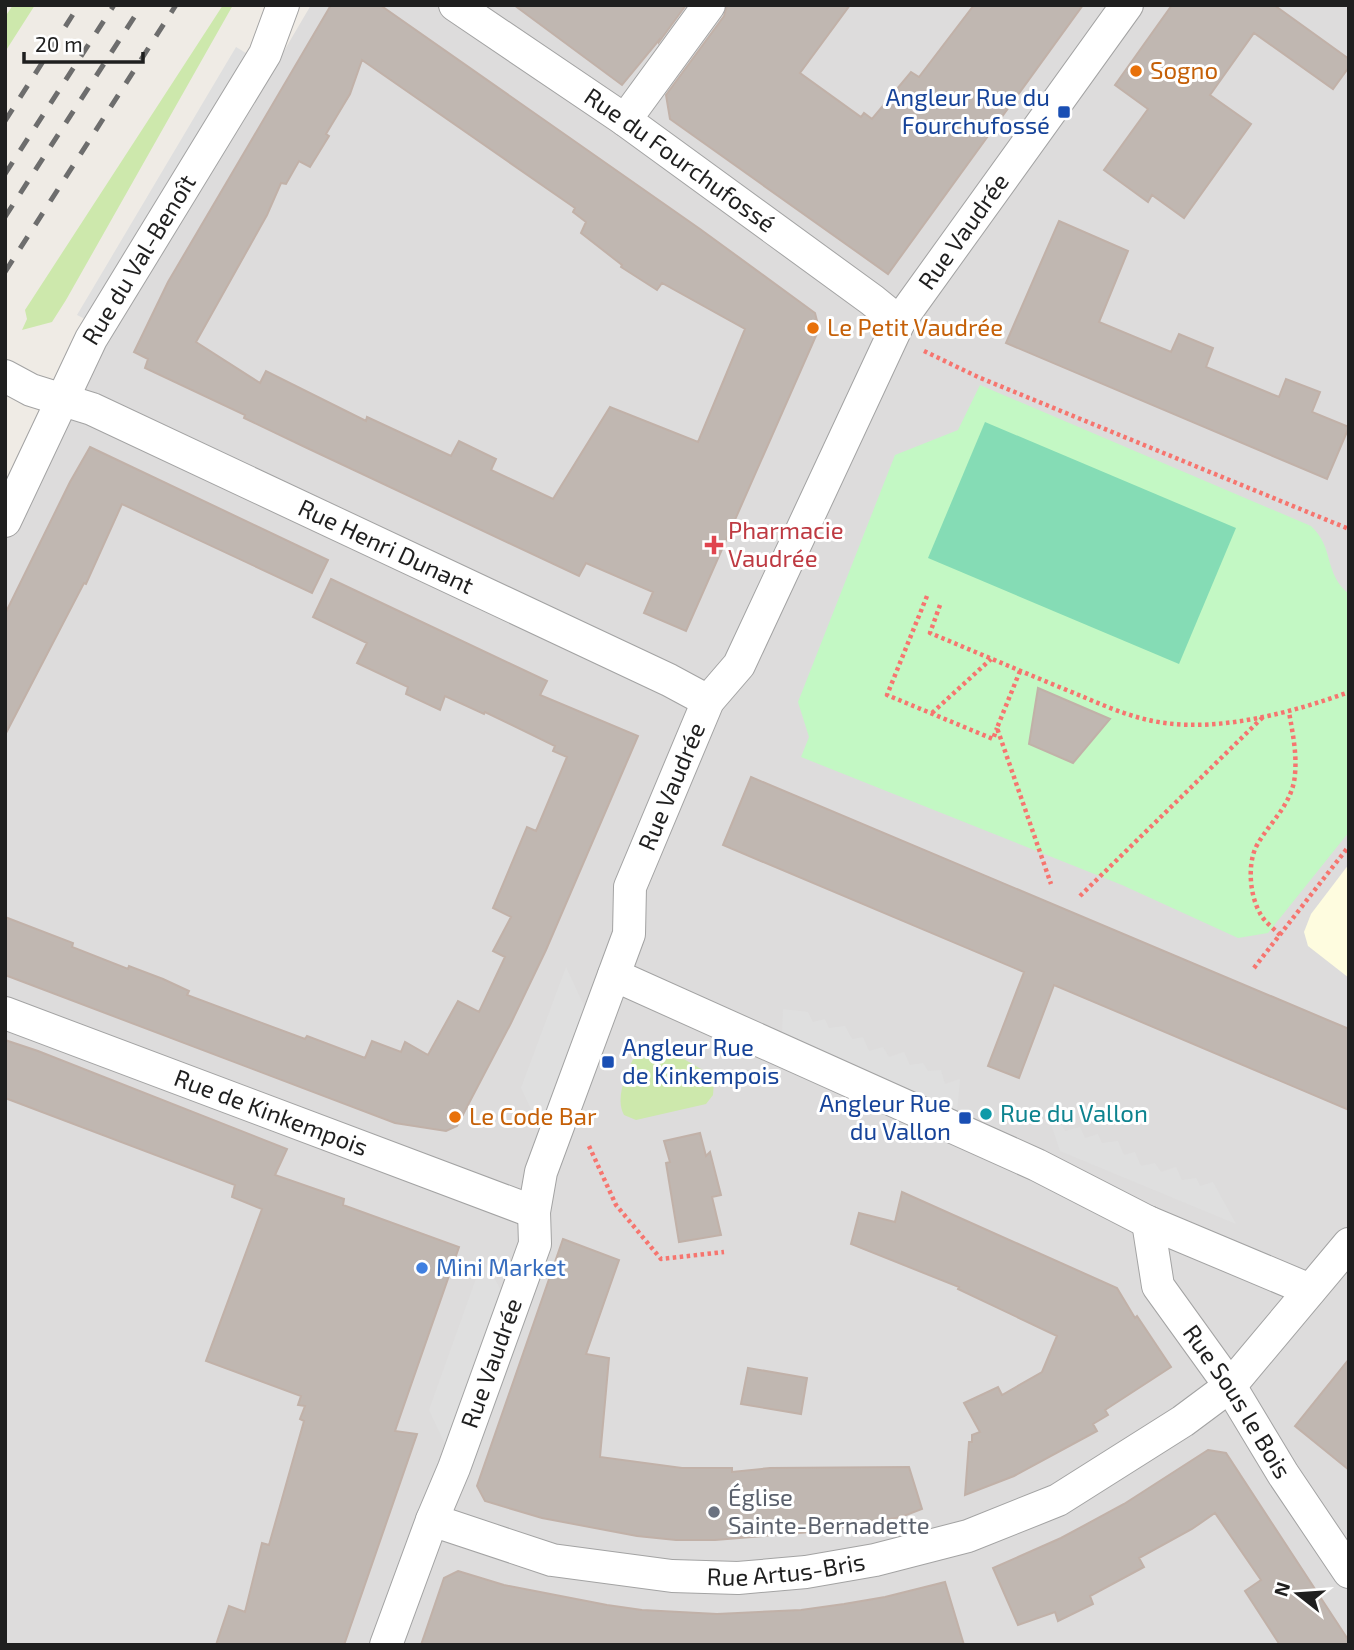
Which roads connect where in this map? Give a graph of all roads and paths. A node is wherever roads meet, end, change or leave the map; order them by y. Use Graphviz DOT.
graph roads {
  1 [pos="283,5"];
  2 [pos="455,5"];
  3 [pos="709,5"];
  4 [pos="1127,5"];
  5 [pos="625,120"];
  6 [pos="896,327"];
  7 [pos="5,376"];
  8 [pos="62,400"];
  9 [pos="5,521"];
  10 [pos="1349,528"];
  11 [pos="927,596"];
  12 [pos="940,605"];
  13 [pos="991,659"];
  14 [pos="1020,671"];
  15 [pos="1349,692"];
  16 [pos="708,701"];
  17 [pos="1289,712"];
  18 [pos="932,713"];
  19 [pos="1264,716"];
  20 [pos="997,728"];
  21 [pos="1349,846"];
  22 [pos="1051,884"];
  23 [pos="1080,897"];
  24 [pos="1280,935"];
  25 [pos="1254,968"];
  26 [pos="614,975"];
  27 [pos="5,1013"];
  28 [pos="568,1099"];
  29 [pos="534,1212"];
  30 [pos="1148,1222"];
  31 [pos="1349,1244"];
  32 [pos="724,1252"];
  33 [pos="1310,1290"];
  34 [pos="1230,1386"];
  35 [pos="432,1520"];
  36 [pos="1349,1572"];
  37 [pos="386,1645"];
  1 -- 8 [label="street, Rue du Val-Benoît"];
  2 -- 5 [label="street, Rue du Fourchufossé"];
  3 -- 5 [label="street"];
  4 -- 6 [label="street, Rue Vaudrée"];
  5 -- 6 [label="street, Rue du Fourchufossé"];
  6 -- 10 [label="path"];
  6 -- 16 [label="street, Rue Vaudrée"];
  7 -- 8 [label="street, Rue Henri Dunant"];
  8 -- 9 [label="street, Rue du Val-Benoît"];
  8 -- 16 [label="street, Rue Henri Dunant"];
  11 -- 18 [label="path"];
  12 -- 13 [label="path"];
  13 -- 14 [label="path"];
  13 -- 18 [label="path"];
  14 -- 19 [label="path"];
  14 -- 20 [label="path"];
  15 -- 17 [label="path"];
  16 -- 26 [label="street, Rue Vaudrée"];
  17 -- 19 [label="path"];
  17 -- 24 [label="path"];
  18 -- 20 [label="path"];
  19 -- 23 [label="path"];
  20 -- 22 [label="path"];
  21 -- 24 [label="path"];
  24 -- 25 [label="path"];
  26 -- 28 [label="street, Rue Vaudrée"];
  26 -- 30 [label="street"];
  27 -- 29 [label="street, Rue de Kinkempois"];
  28 -- 29 [label="street, Rue Vaudrée"];
  28 -- 32 [label="path"];
  29 -- 35 [label="street, Rue Vaudrée"];
  30 -- 33 [label="street"];
  30 -- 34 [label="street, Rue Sous le Bois"];
  31 -- 33 [label="street"];
  33 -- 34 [label="street"];
  34 -- 35 [label="street, Rue Artus-Bris"];
  34 -- 36 [label="street, Rue Sous le Bois"];
  35 -- 37 [label="street, Rue Vaudrée"];
}
